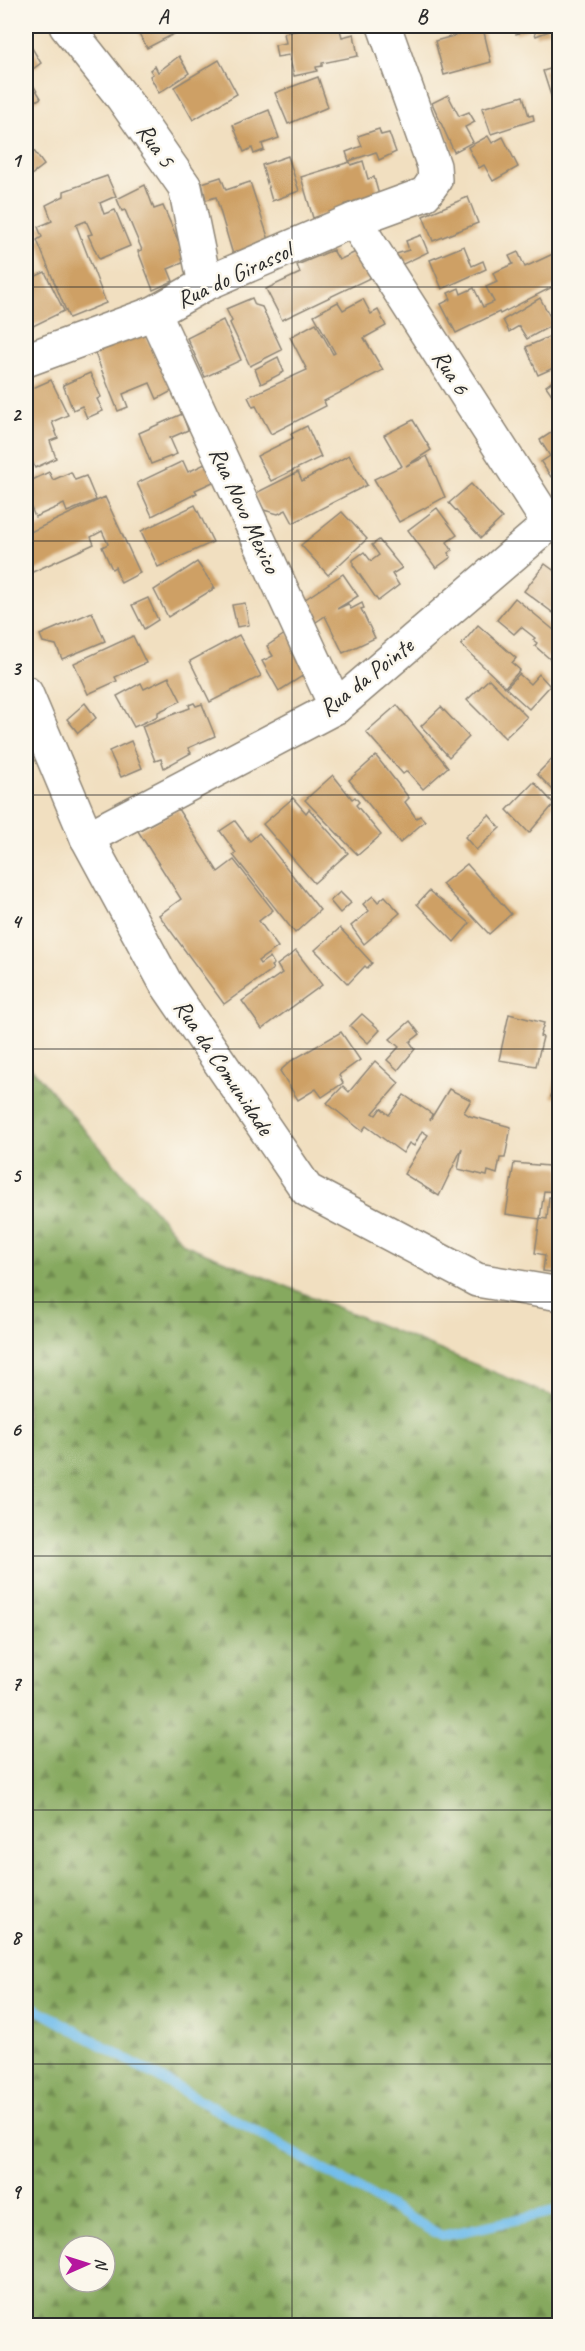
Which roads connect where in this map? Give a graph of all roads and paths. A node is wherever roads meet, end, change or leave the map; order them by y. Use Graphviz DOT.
graph roads {
  1 [pos="66,26"];
  2 [pos="384,26"];
  3 [pos="354,220"];
  4 [pos="205,284"];
  5 [pos="154,314"];
  6 [pos="26,360"];
  7 [pos="554,521"];
  8 [pos="336,707"];
  9 [pos="29,709"];
  10 [pos="87,838"];
  11 [pos="560,1294"];
  1 -- 4 [label="street, Rua 5"];
  2 -- 3 [label="street, Rua do Girassol"];
  3 -- 4 [label="street, Rua do Girassol"];
  3 -- 7 [label="street, Rua 6"];
  4 -- 5 [label="street, Rua do Girassol"];
  5 -- 6 [label="street, Rua do Girassol"];
  5 -- 8 [label="street, Rua Novo Mexico"];
  7 -- 8 [label="street, Rua da Pointe"];
  8 -- 10 [label="street, Rua da Pointe"];
  9 -- 10 [label="street, Rua da Comunidade"];
  10 -- 11 [label="street, Rua da Comunidade"];
}
